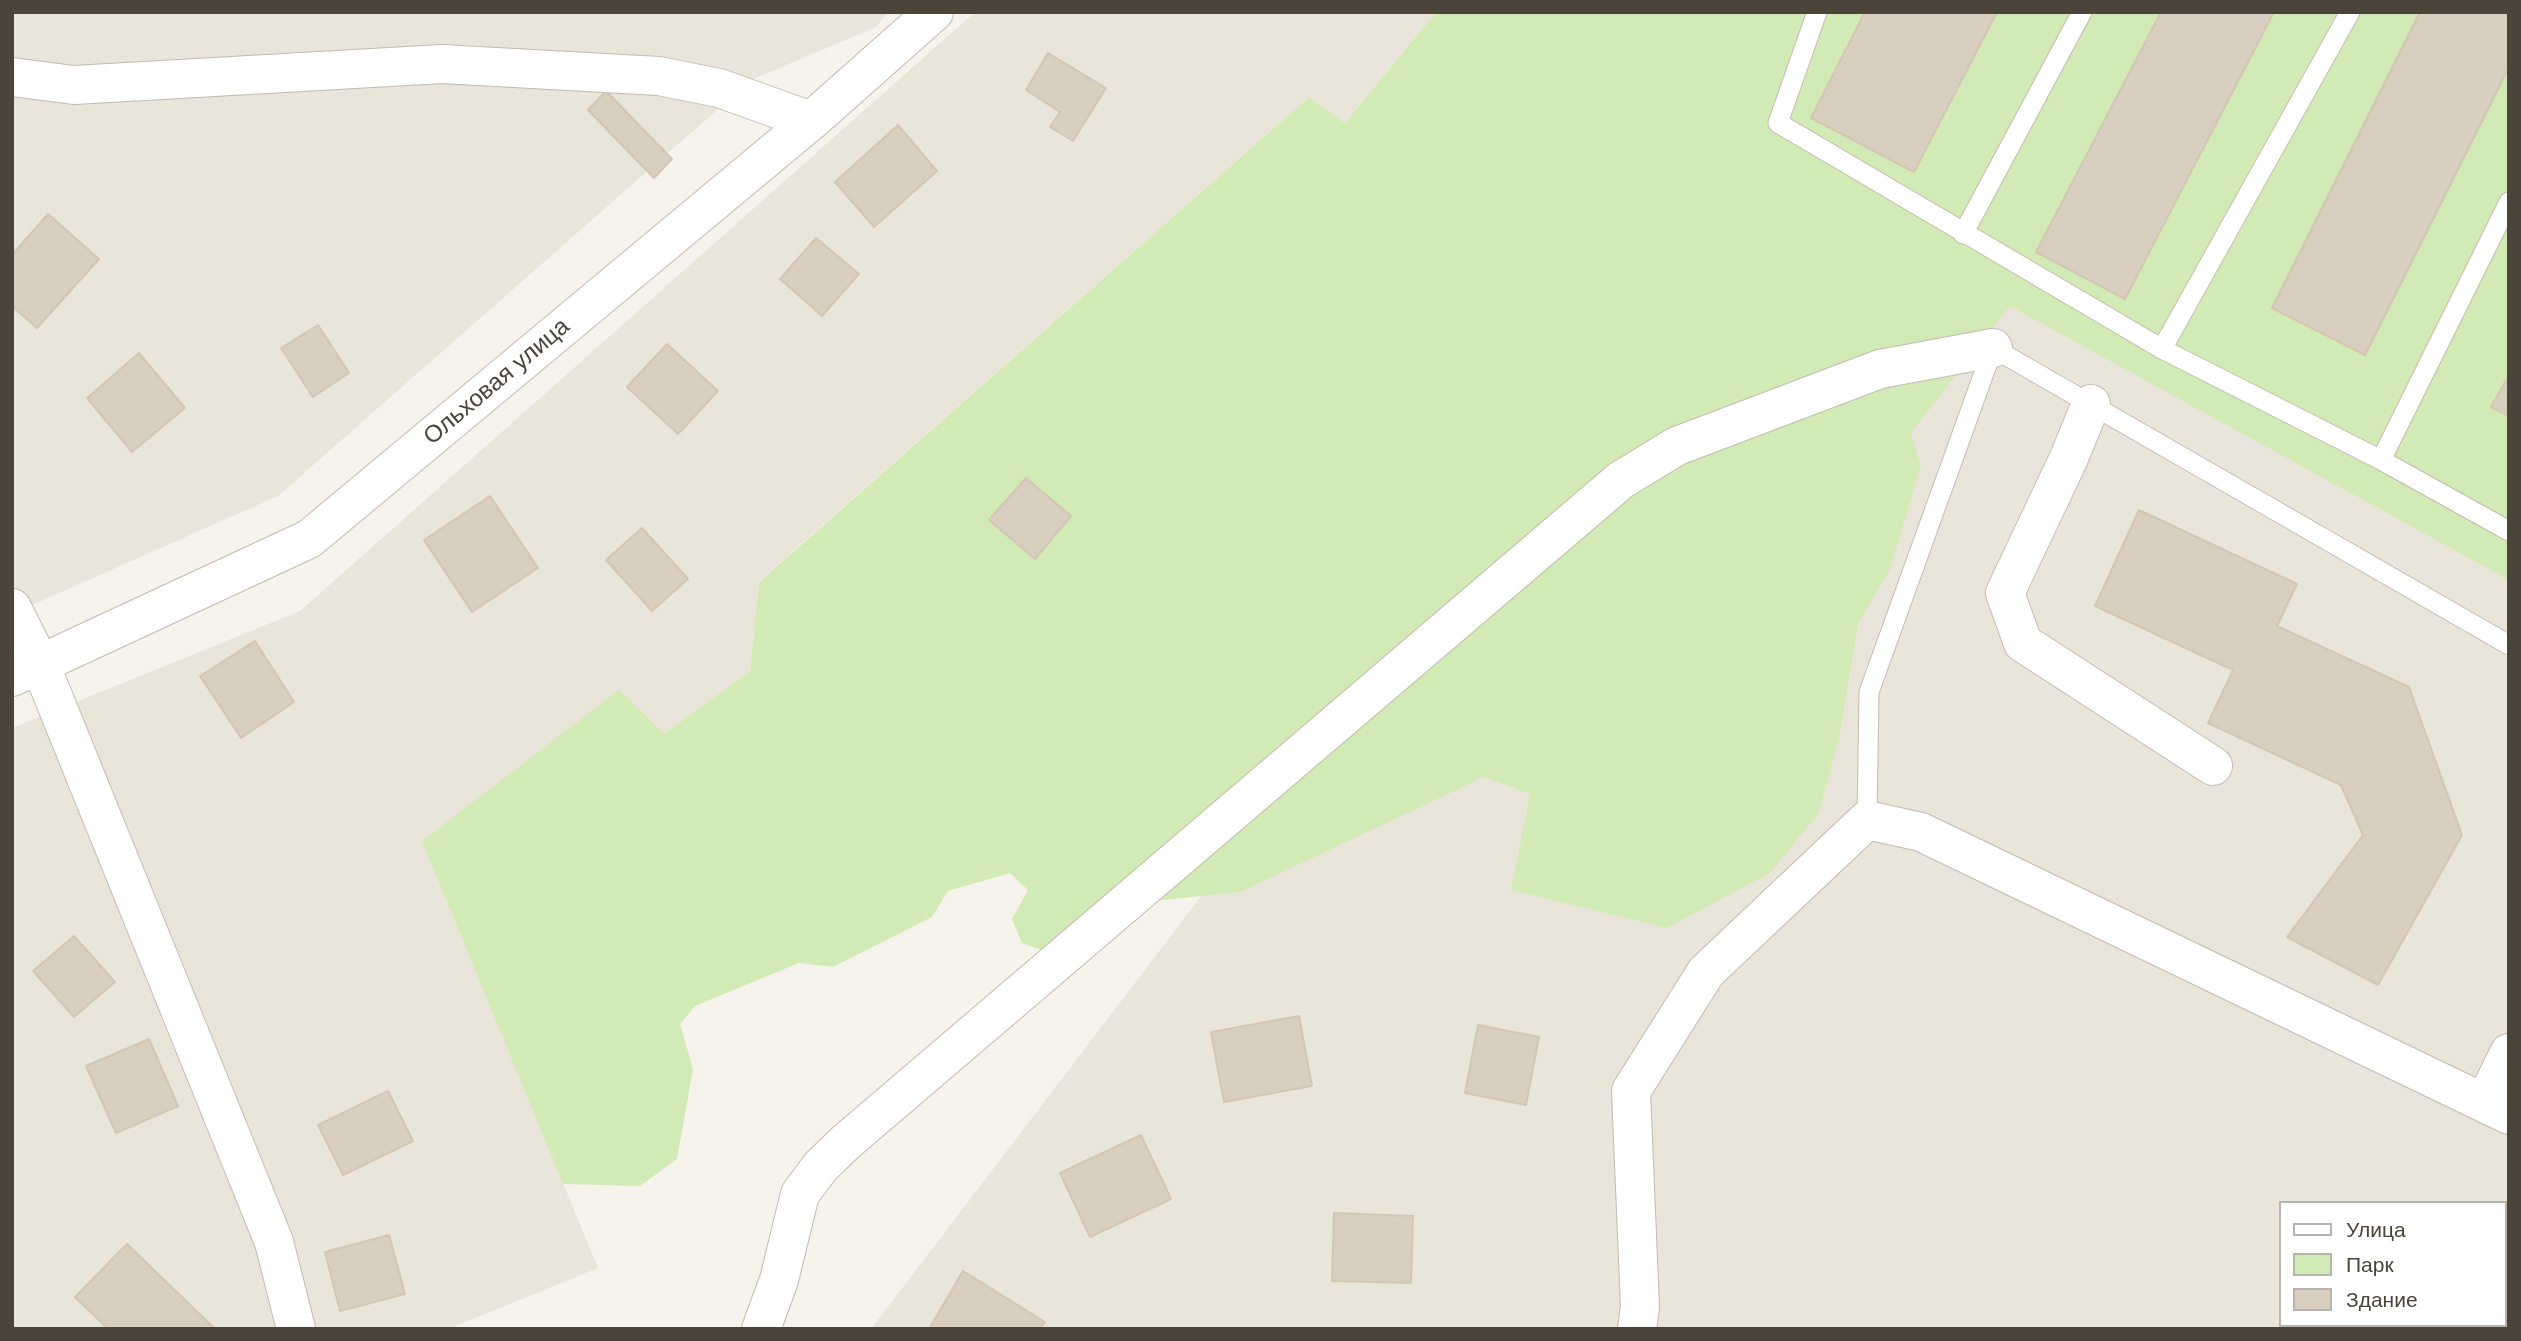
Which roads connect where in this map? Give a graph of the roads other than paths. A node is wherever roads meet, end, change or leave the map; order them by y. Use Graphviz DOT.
graph roads {
  1 [pos="934,12"];
  2 [pos="1817,12"];
  3 [pos="2082,12"];
  4 [pos="2350,12"];
  5 [pos="12,77"];
  6 [pos="811,121"];
  7 [pos="2509,202"];
  8 [pos="1963,234"];
  9 [pos="1993,348"];
  10 [pos="2162,349"];
  11 [pos="2091,404"];
  12 [pos="2381,460"];
  13 [pos="2509,531"];
  14 [pos="12,608"];
  15 [pos="2509,645"];
  16 [pos="26,670"];
  17 [pos="2213,766"];
  18 [pos="1867,820"];
  19 [pos="2509,1054"];
  20 [pos="2497,1108"];
  21 [pos="1640,1322"];
  22 [pos="296,1329"];
  23 [pos="761,1329"];
  1 -- 6 [label="street, Ольховая улица"];
  2 -- 8 [label="lane"];
  3 -- 8 [label="lane"];
  4 -- 10 [label="lane"];
  5 -- 6 [label="street"];
  6 -- 16 [label="street, Ольховая улица"];
  7 -- 12 [label="lane"];
  8 -- 10 [label="lane"];
  9 -- 11 [label="lane"];
  9 -- 18 [label="lane"];
  9 -- 23 [label="street"];
  10 -- 12 [label="lane"];
  11 -- 15 [label="lane"];
  11 -- 17 [label="street"];
  12 -- 13 [label="lane"];
  14 -- 16 [label="street"];
  16 -- 22 [label="street"];
  18 -- 20 [label="street"];
  18 -- 21 [label="street"];
  19 -- 20 [label="street"];
}
